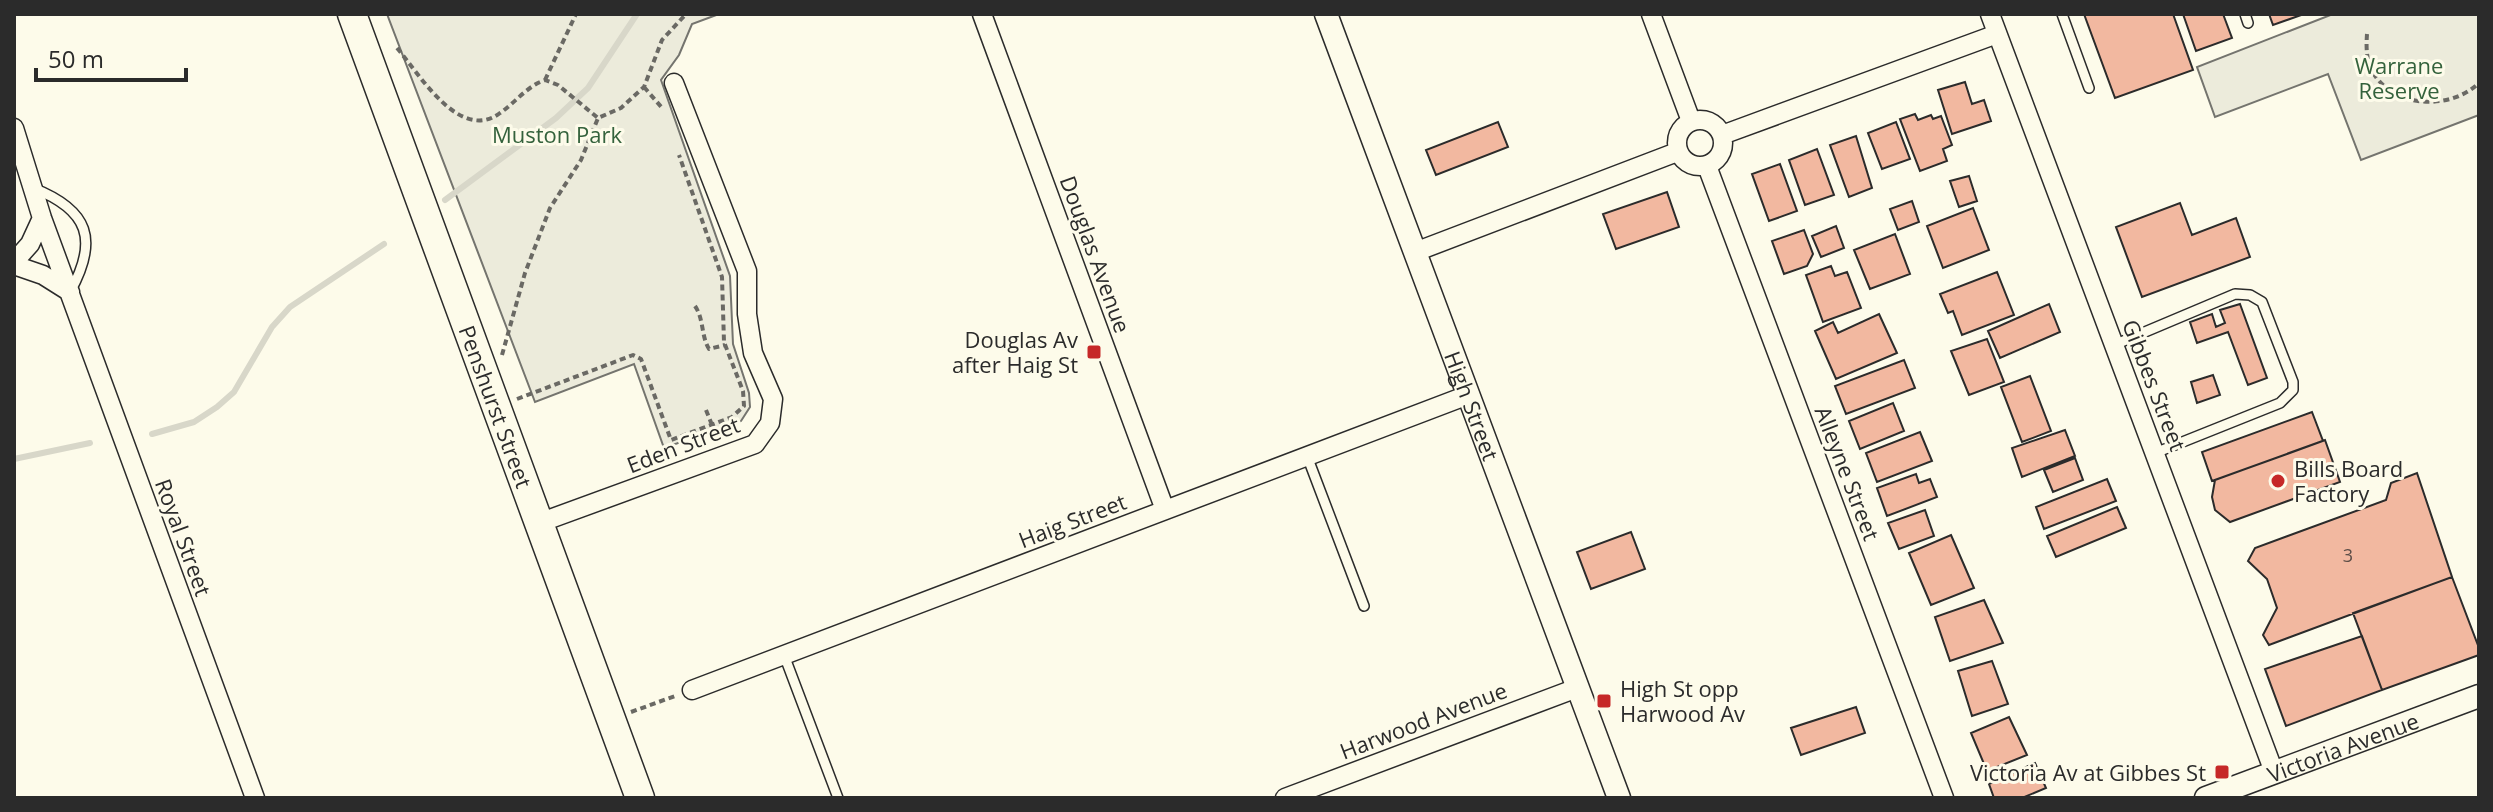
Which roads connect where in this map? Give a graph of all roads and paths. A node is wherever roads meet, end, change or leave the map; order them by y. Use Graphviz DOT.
graph roads {
  1 [pos="352,14"];
  2 [pos="576,14"];
  3 [pos="686,14"];
  4 [pos="982,14"];
  5 [pos="1326,14"];
  6 [pos="1651,14"];
  7 [pos="1990,14"];
  8 [pos="2062,14"];
  9 [pos="1997,34"];
  10 [pos="2367,34"];
  11 [pos="397,48"];
  12 [pos="545,80"];
  13 [pos="674,83"];
  14 [pos="2479,83"];
  15 [pos="644,87"];
  16 [pos="2089,88"];
  17 [pos="664,111"];
  18 [pos="598,118"];
  19 [pos="1691,121"];
  20 [pos="14,128"];
  21 [pos="1722,135"];
  22 [pos="1677,152"];
  23 [pos="679,153"];
  24 [pos="1707,166"];
  25 [pos="33,188"];
  26 [pos="42,218"];
  27 [pos="1415,252"];
  28 [pos="14,263"];
  29 [pos="70,292"];
  30 [pos="695,306"];
  31 [pos="725,345"];
  32 [pos="2114,345"];
  33 [pos="491,392"];
  34 [pos="533,393"];
  35 [pos="1468,395"];
  36 [pos="706,410"];
  37 [pos="712,425"];
  38 [pos="2155,453"];
  39 [pos="1307,456"];
  40 [pos="1165,510"];
  41 [pos="539,523"];
  42 [pos="1364,606"];
  43 [pos="784,655"];
  44 [pos="1577,688"];
  45 [pos="692,690"];
  46 [pos="2479,696"];
  47 [pos="611,720"];
  48 [pos="2274,772"];
  49 [pos="255,798"];
  50 [pos="640,798"];
  51 [pos="838,798"];
  52 [pos="1285,798"];
  53 [pos="1619,798"];
  54 [pos="1944,798"];
  55 [pos="2206,798"];
  1 -- 33 [label="main road, Penshurst Street"];
  2 -- 12 [label="path"];
  3 -- 15 [label="path"];
  4 -- 40 [label="street, Douglas Avenue"];
  5 -- 27 [label="street, High Street"];
  6 -- 19 [label="street"];
  7 -- 9 [label="street, Gibbes Street"];
  8 -- 16 [label="lane"];
  9 -- 21 [label="street"];
  9 -- 32 [label="street, Gibbes Street"];
  10 -- 14 [label="path"];
  11 -- 12 [label="path"];
  12 -- 18 [label="path"];
  13 -- 41 [label="street, Eden Street"];
  15 -- 17 [label="path"];
  15 -- 18 [label="path"];
  18 -- 33 [label="path"];
  19 -- 21 [label="street"];
  19 -- 22 [label="street"];
  20 -- 25 [label="street, Royal Street"];
  21 -- 24 [label="street"];
  22 -- 24 [label="street"];
  22 -- 27 [label="street"];
  23 -- 31 [label="path"];
  24 -- 54 [label="street, Alleyne Street"];
  25 -- 26 [label="street, Royal Street"];
  25 -- 29 [label="lane"];
  26 -- 28 [label="street"];
  26 -- 29 [label="street, Royal Street"];
  27 -- 35 [label="street, High Street"];
  28 -- 29 [label="street"];
  29 -- 49 [label="street, Royal Street"];
  30 -- 31 [label="path"];
  31 -- 37 [label="path"];
  32 -- 38 [label="street, Gibbes Street"];
  32 -- 38 [label="lane"];
  33 -- 41 [label="main road, Penshurst Street"];
  34 -- 37 [label="path"];
  35 -- 39 [label="street, Haig Street"];
  35 -- 44 [label="street, High Street"];
  36 -- 37 [label="path"];
  38 -- 48 [label="street, Gibbes Street"];
  39 -- 40 [label="street, Haig Street"];
  39 -- 42 [label="lane"];
  40 -- 43 [label="street, Haig Street"];
  41 -- 47 [label="main road, Penshurst Street"];
  43 -- 45 [label="street, Haig Street"];
  43 -- 51 [label="lane"];
  44 -- 52 [label="street, Harwood Avenue"];
  44 -- 53 [label="street, High Street"];
  45 -- 47 [label="path"];
  46 -- 48 [label="street, Victoria Avenue"];
  47 -- 50 [label="main road, Penshurst Street"];
  48 -- 55 [label="street, Victoria Avenue"];
}
